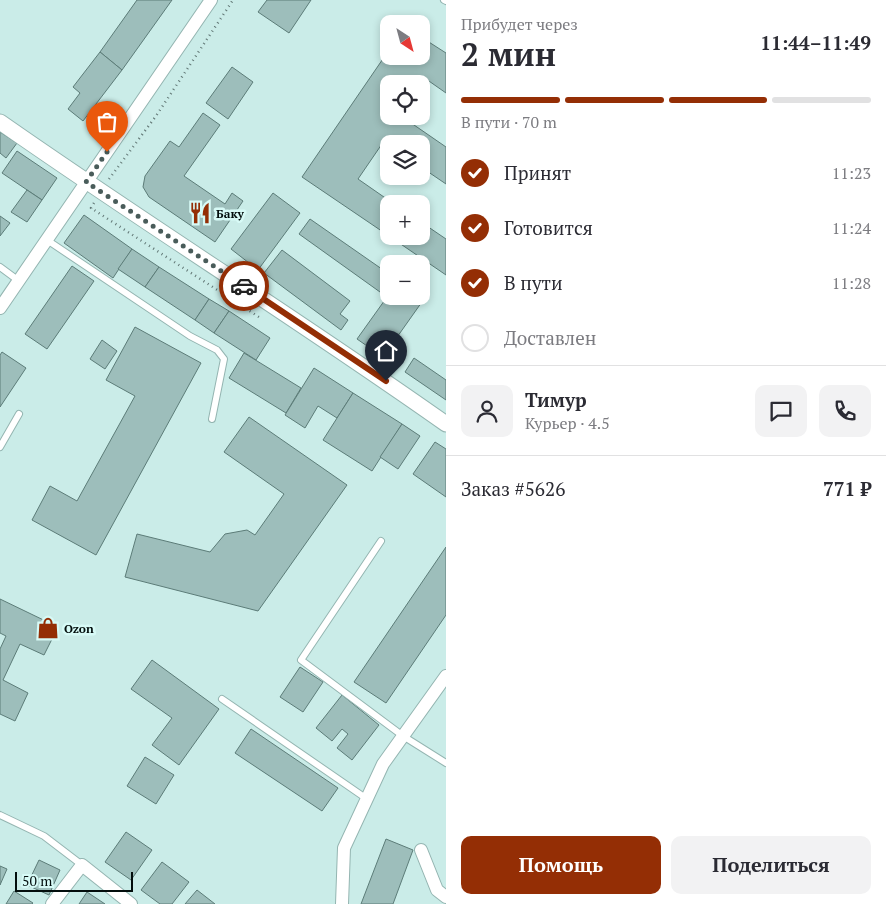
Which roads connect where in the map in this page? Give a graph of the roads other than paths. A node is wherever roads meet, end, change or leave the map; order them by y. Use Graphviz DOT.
graph roads {
  1 [pos="210,0"];
  2 [pos="0,122"];
  3 [pos="86,182"];
  4 [pos="46,240"];
  5 [pos="0,267"];
  6 [pos="19,280"];
  7 [pos="0,308"];
  8 [pos="19,414"];
  9 [pos="212,419"];
  10 [pos="446,424"];
  11 [pos="0,447"];
  12 [pos="381,541"];
  13 [pos="445,681"];
  14 [pos="222,699"];
  15 [pos="403,736"];
  16 [pos="446,763"];
  17 [pos="367,800"];
  18 [pos="0,815"];
  19 [pos="421,850"];
  20 [pos="82,865"];
  21 [pos="446,897"];
  22 [pos="52,904"];
  23 [pos="131,904"];
  24 [pos="342,904"];
  1 -- 3 [label="street"];
  2 -- 3 [label="street"];
  3 -- 4 [label="street"];
  3 -- 10 [label="street"];
  4 -- 6 [label="street"];
  4 -- 9 [label="lane"];
  5 -- 6 [label="lane"];
  6 -- 7 [label="street"];
  8 -- 11 [label="lane"];
  12 -- 15 [label="lane"];
  13 -- 15 [label="street"];
  14 -- 17 [label="lane"];
  15 -- 16 [label="lane"];
  15 -- 17 [label="street"];
  17 -- 24 [label="street"];
  18 -- 20 [label="lane"];
  19 -- 21 [label="street"];
  20 -- 22 [label="street"];
  20 -- 23 [label="street"];
}
